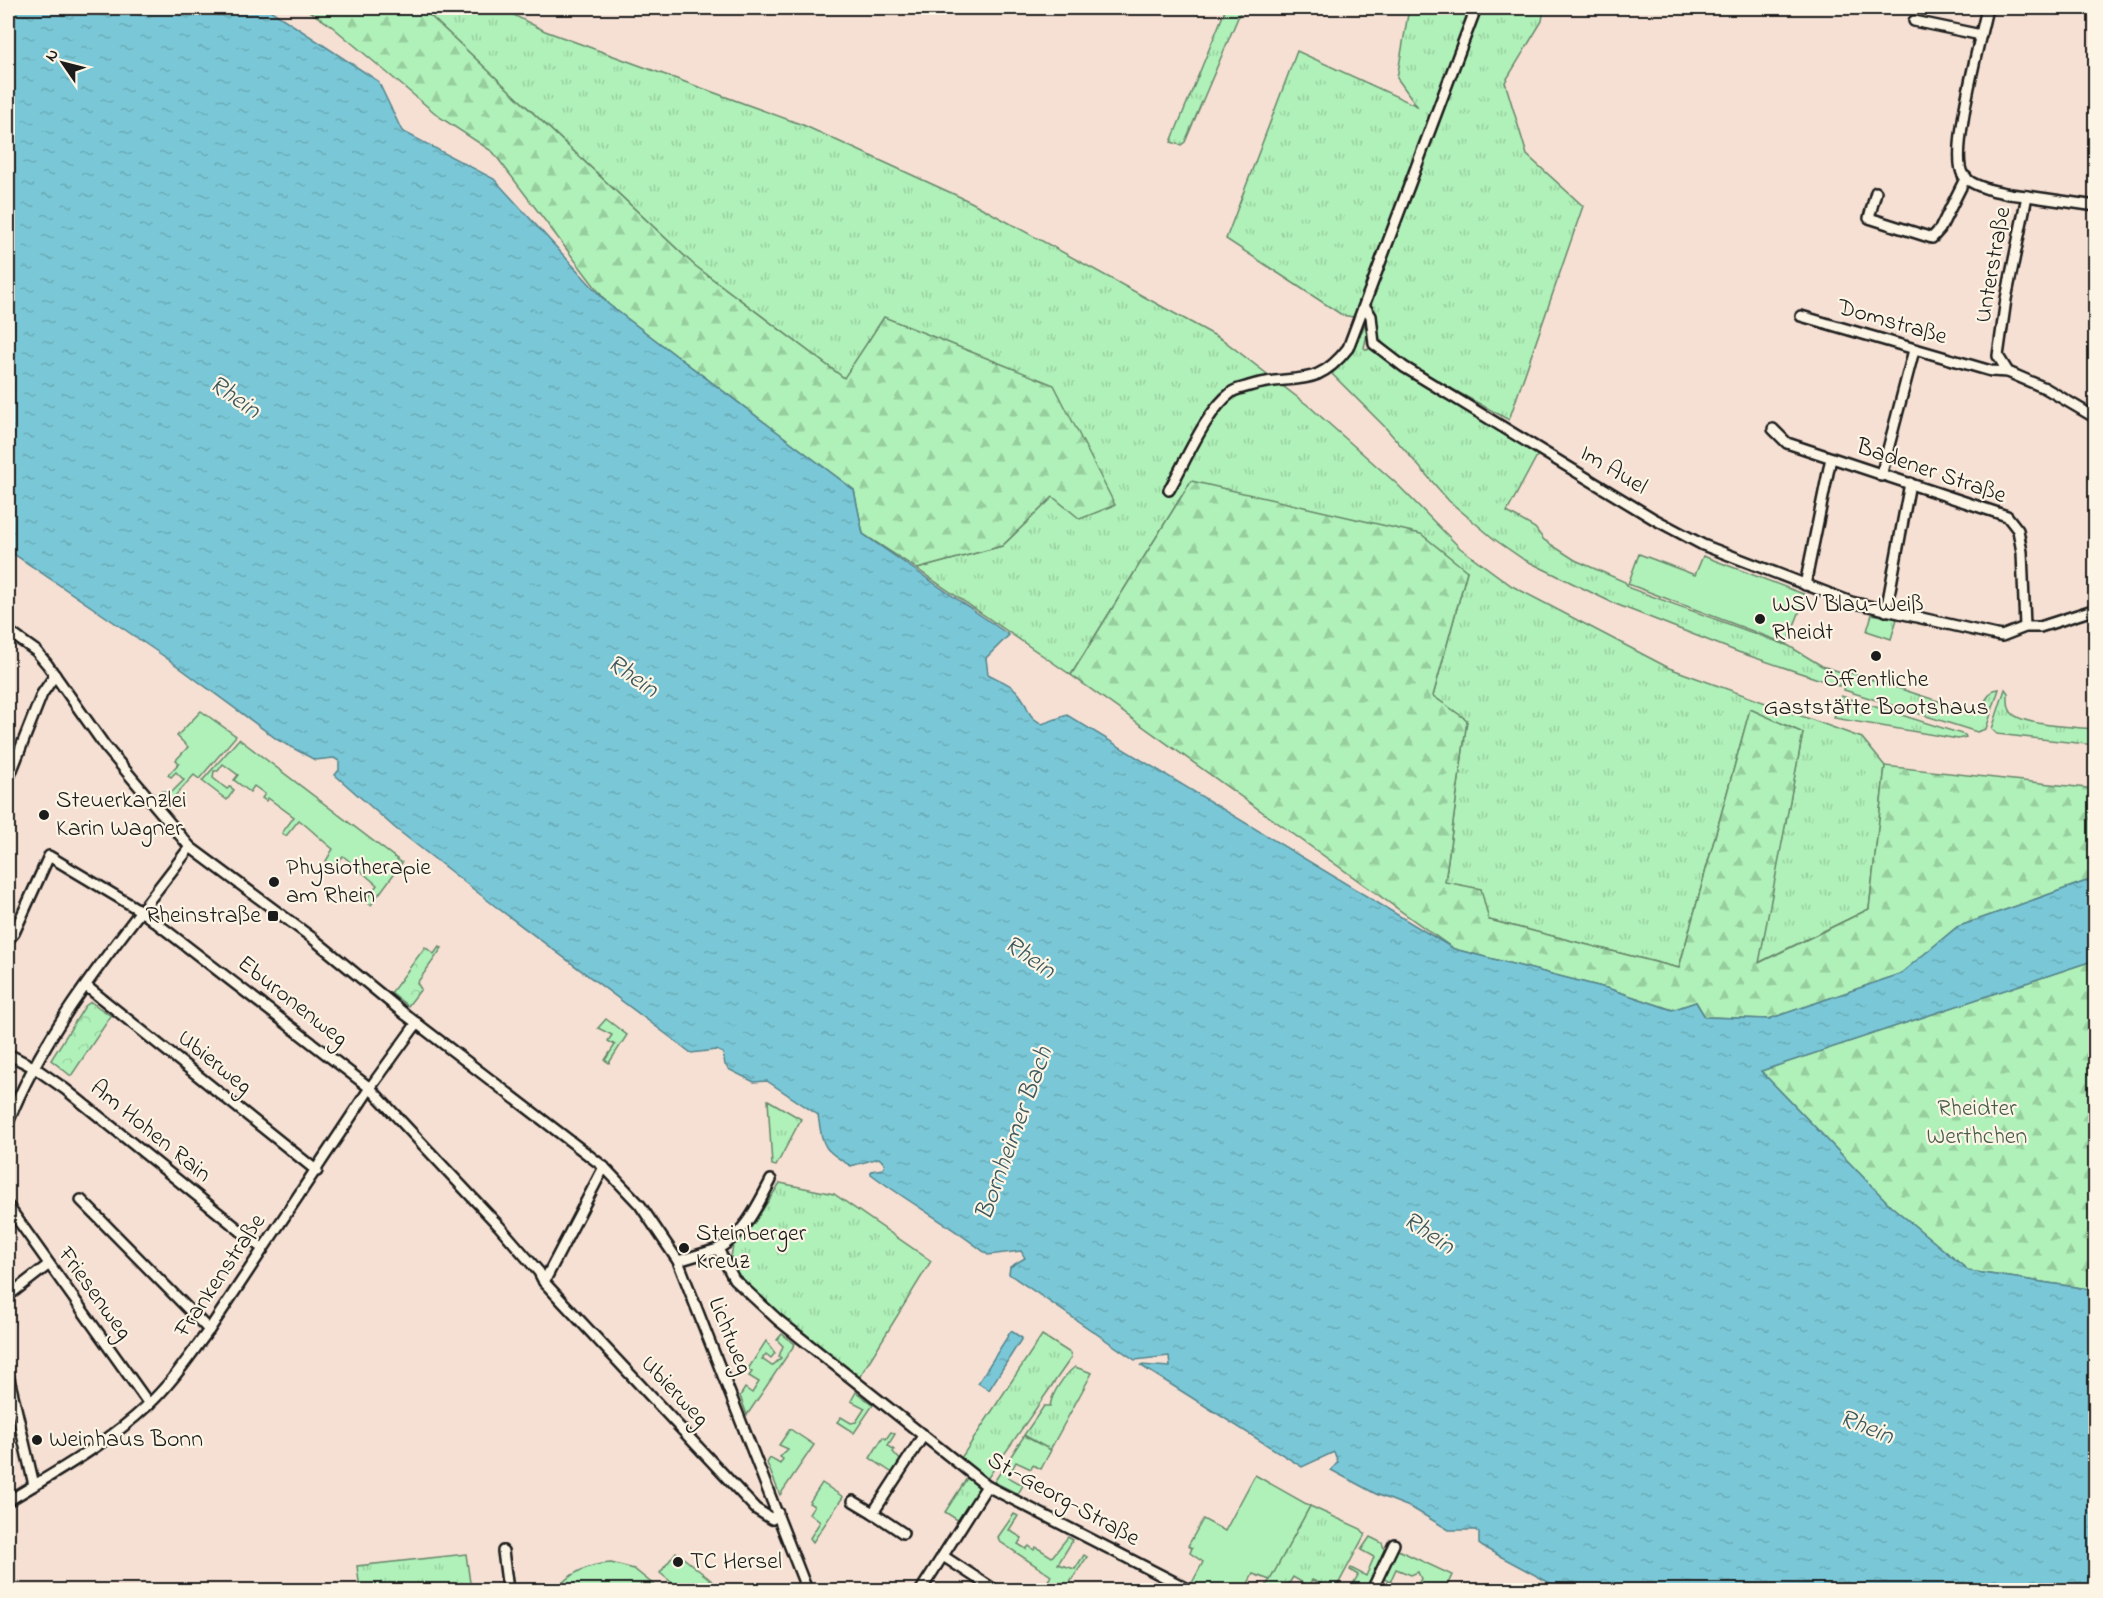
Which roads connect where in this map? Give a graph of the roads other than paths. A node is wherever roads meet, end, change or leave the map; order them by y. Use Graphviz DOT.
graph roads {
  1 [pos="1476,8"];
  2 [pos="1987,8"];
  3 [pos="1914,21"];
  4 [pos="1981,35"];
  5 [pos="1966,177"];
  6 [pos="1876,192"];
  7 [pos="2027,196"];
  8 [pos="2096,206"];
  9 [pos="1365,307"];
  10 [pos="1801,316"];
  11 [pos="1914,350"];
  12 [pos="2007,372"];
  13 [pos="2096,418"];
  14 [pos="1773,429"];
  15 [pos="1831,458"];
  16 [pos="1881,476"];
  17 [pos="1910,483"];
  18 [pos="1169,490"];
  19 [pos="1804,585"];
  20 [pos="2096,609"];
  21 [pos="1886,611"];
  22 [pos="2025,627"];
  23 [pos="8,631"];
  24 [pos="55,675"];
  25 [pos="8,780"];
  26 [pos="190,847"];
  27 [pos="141,911"];
  28 [pos="8,940"];
  29 [pos="86,986"];
  30 [pos="417,1023"];
  31 [pos="8,1054"];
  32 [pos="35,1068"];
  33 [pos="370,1088"];
  34 [pos="8,1124"];
  35 [pos="604,1167"];
  36 [pos="316,1171"];
  37 [pos="771,1180"];
  38 [pos="81,1200"];
  39 [pos="8,1206"];
  40 [pos="263,1249"];
  41 [pos="718,1249"];
  42 [pos="678,1261"];
  43 [pos="48,1265"];
  44 [pos="544,1282"];
  45 [pos="8,1296"];
  46 [pos="209,1330"];
  47 [pos="8,1374"];
  48 [pos="149,1404"];
  49 [pos="923,1436"];
  50 [pos="34,1485"];
  51 [pos="987,1486"];
  52 [pos="8,1501"];
  53 [pos="853,1501"];
  54 [pos="778,1513"];
  55 [pos="873,1513"];
  56 [pos="903,1533"];
  57 [pos="1394,1544"];
  58 [pos="503,1551"];
  59 [pos="943,1556"];
  60 [pos="508,1590"];
  61 [pos="807,1590"];
  62 [pos="921,1590"];
  63 [pos="996,1590"];
  64 [pos="1190,1590"];
  65 [pos="1372,1590"];
  1 -- 9 [label="street"];
  2 -- 4 [label="street"];
  3 -- 4 [label="street"];
  4 -- 5 [label="street"];
  5 -- 6 [label="street"];
  5 -- 7 [label="street, Unterstraße"];
  7 -- 8 [label="street"];
  7 -- 12 [label="street, Unterstraße"];
  9 -- 18 [label="street"];
  9 -- 19 [label="street, Im Auel"];
  10 -- 11 [label="street, Domstraße"];
  11 -- 12 [label="street, Domstraße"];
  11 -- 16 [label="street"];
  12 -- 13 [label="street"];
  14 -- 15 [label="street, Badener Straße"];
  15 -- 16 [label="street, Badener Straße"];
  15 -- 19 [label="street"];
  16 -- 17 [label="street, Badener Straße"];
  17 -- 21 [label="street"];
  17 -- 22 [label="street, Badener Straße"];
  19 -- 21 [label="street, Im Auel"];
  20 -- 22 [label="street, Im Auel"];
  21 -- 22 [label="street, Im Auel"];
  23 -- 24 [label="street"];
  24 -- 25 [label="street"];
  24 -- 26 [label="street"];
  26 -- 27 [label="street"];
  26 -- 30 [label="street"];
  27 -- 28 [label="street, Eburonenweg"];
  27 -- 29 [label="street"];
  27 -- 33 [label="street, Eburonenweg"];
  29 -- 32 [label="street"];
  29 -- 36 [label="street, Ubierweg"];
  30 -- 33 [label="street, Frankenstraße"];
  30 -- 35 [label="street"];
  31 -- 32 [label="street, Am Hohen Rain"];
  32 -- 34 [label="street"];
  32 -- 40 [label="street, Am Hohen Rain"];
  33 -- 36 [label="street, Frankenstraße"];
  33 -- 44 [label="street, Eburonenweg"];
  35 -- 42 [label="street, Lichtweg"];
  35 -- 44 [label="street"];
  36 -- 40 [label="street, Frankenstraße"];
  37 -- 41 [label="street"];
  38 -- 46 [label="street"];
  39 -- 43 [label="street, Friesenweg"];
  40 -- 46 [label="street, Frankenstraße"];
  41 -- 42 [label="street"];
  41 -- 49 [label="street, St.-Georg-Straße"];
  42 -- 54 [label="street, Lichtweg"];
  43 -- 45 [label="street"];
  43 -- 48 [label="street, Friesenweg"];
  44 -- 54 [label="street, Ubierweg"];
  46 -- 48 [label="street, Frankenstraße"];
  47 -- 50 [label="street"];
  48 -- 50 [label="street, Frankenstraße"];
  49 -- 51 [label="street, St.-Georg-Straße"];
  49 -- 55 [label="street"];
  50 -- 52 [label="street, Frankenstraße"];
  51 -- 59 [label="street"];
  51 -- 64 [label="street, St.-Georg-Straße"];
  53 -- 55 [label="street"];
  54 -- 61 [label="street, Lichtweg"];
  55 -- 56 [label="street"];
  57 -- 65 [label="street"];
  58 -- 60 [label="street"];
  59 -- 62 [label="street"];
  59 -- 63 [label="street"];
}
